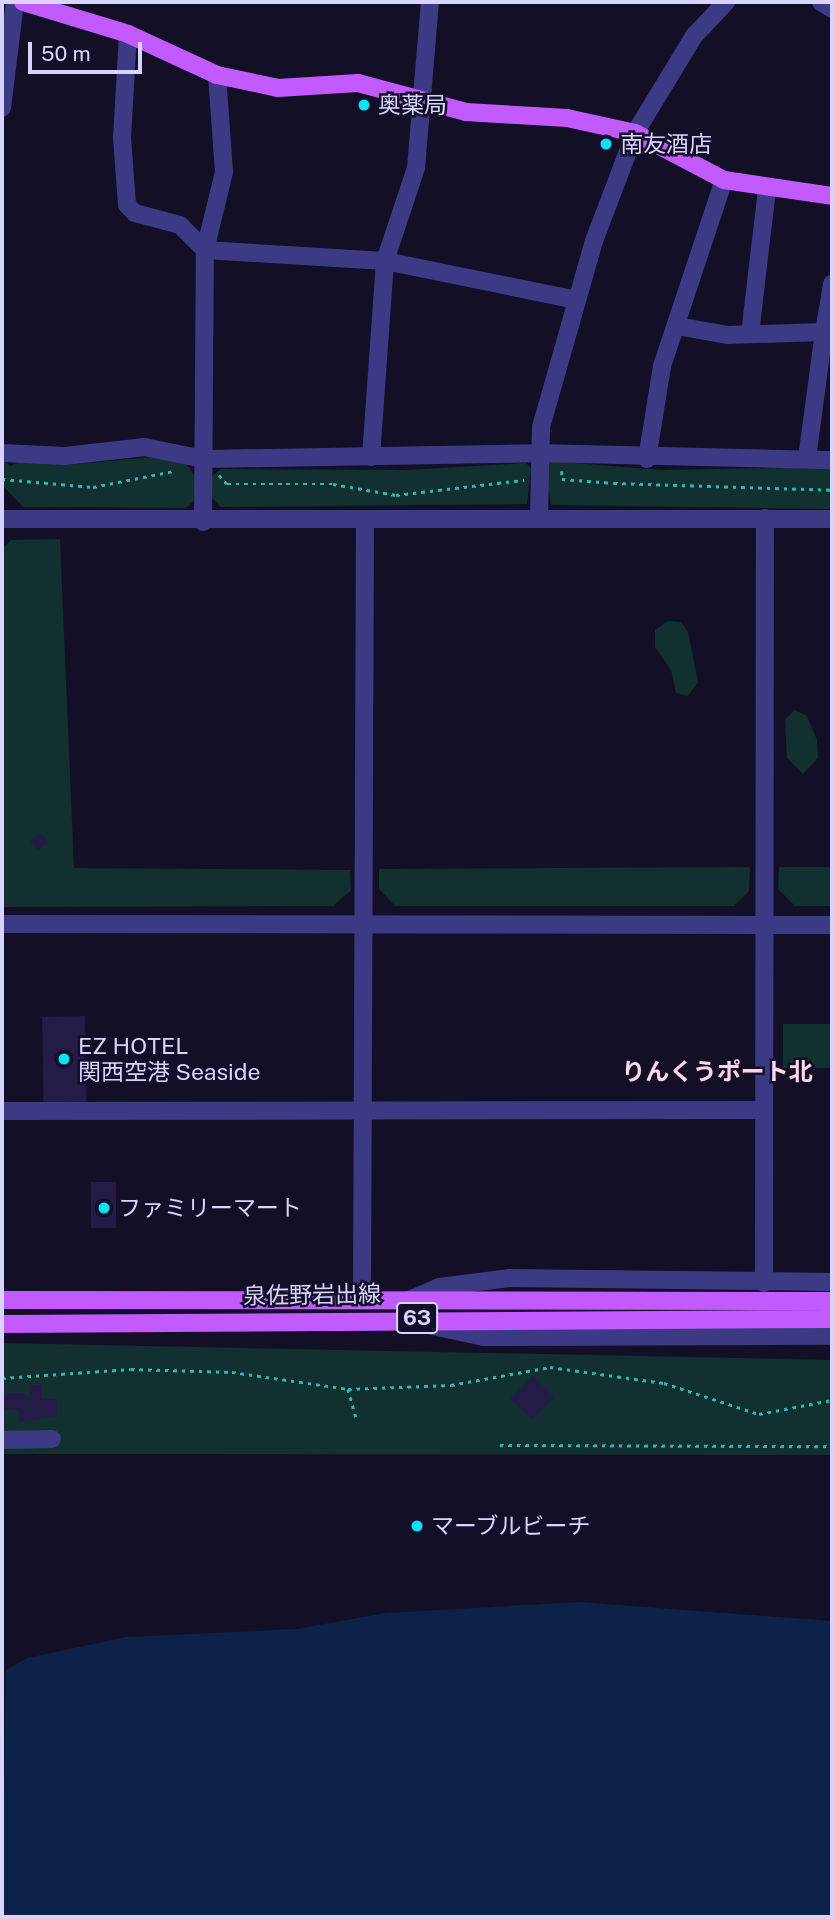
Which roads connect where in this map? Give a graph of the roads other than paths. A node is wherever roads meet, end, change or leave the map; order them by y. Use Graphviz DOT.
graph roads {
  1 [pos="15,2"];
  2 [pos="23,2"];
  3 [pos="430,2"];
  4 [pos="726,2"];
  5 [pos="821,2"];
  6 [pos="832,9"];
  7 [pos="128,34"];
  8 [pos="4,70"];
  9 [pos="217,75"];
  10 [pos="419,101"];
  11 [pos="2,108"];
  12 [pos="635,133"];
  13 [pos="724,180"];
  14 [pos="767,190"];
  15 [pos="832,196"];
  16 [pos="205,250"];
  17 [pos="385,261"];
  18 [pos="832,284"];
  19 [pos="576,300"];
  20 [pos="677,326"];
  21 [pos="824,332"];
  22 [pos="750,334"];
  23 [pos="2,453"];
  24 [pos="538,453"];
  25 [pos="372,457"];
  26 [pos="807,458"];
  27 [pos="204,459"];
  28 [pos="647,459"];
  29 [pos="832,460"];
  30 [pos="539,517"];
  31 [pos="765,518"];
  32 [pos="2,519"];
  33 [pos="832,519"];
  34 [pos="365,521"];
  35 [pos="203,522"];
  36 [pos="2,924"];
  37 [pos="832,925"];
  38 [pos="363,926"];
  39 [pos="765,926"];
  40 [pos="362,1109"];
  41 [pos="764,1110"];
  42 [pos="2,1111"];
  43 [pos="832,1282"];
  44 [pos="764,1283"];
  45 [pos="2,1300"];
  46 [pos="362,1300"];
  47 [pos="832,1301"];
  48 [pos="406,1302"];
  49 [pos="393,1318"];
  50 [pos="832,1319"];
  51 [pos="2,1324"];
  52 [pos="832,1336"];
  53 [pos="52,1439"];
  54 [pos="2,1440"];
  1 -- 8 [label="street"];
  2 -- 7 [label="main road"];
  3 -- 10 [label="street"];
  4 -- 12 [label="street"];
  5 -- 6 [label="street"];
  7 -- 9 [label="main road"];
  7 -- 16 [label="street"];
  8 -- 11 [label="street"];
  9 -- 10 [label="main road"];
  9 -- 16 [label="street"];
  10 -- 12 [label="main road"];
  10 -- 17 [label="street"];
  12 -- 13 [label="main road"];
  12 -- 19 [label="street"];
  13 -- 14 [label="main road"];
  13 -- 20 [label="street"];
  14 -- 15 [label="main road"];
  14 -- 22 [label="street"];
  16 -- 17 [label="street"];
  16 -- 27 [label="street"];
  17 -- 19 [label="street"];
  17 -- 25 [label="street"];
  18 -- 21 [label="street"];
  19 -- 24 [label="street"];
  20 -- 22 [label="street"];
  20 -- 28 [label="street"];
  21 -- 22 [label="street"];
  21 -- 26 [label="street"];
  23 -- 27 [label="street"];
  24 -- 25 [label="street"];
  24 -- 28 [label="street"];
  24 -- 30 [label="street"];
  25 -- 27 [label="street"];
  26 -- 28 [label="street"];
  26 -- 29 [label="street"];
  27 -- 35 [label="street"];
  30 -- 31 [label="street"];
  30 -- 34 [label="street"];
  31 -- 33 [label="street"];
  31 -- 39 [label="street"];
  32 -- 35 [label="street"];
  34 -- 35 [label="street"];
  34 -- 38 [label="street"];
  36 -- 38 [label="street"];
  37 -- 39 [label="street"];
  38 -- 39 [label="street"];
  38 -- 40 [label="street"];
  39 -- 41 [label="street"];
  40 -- 41 [label="street"];
  40 -- 42 [label="street"];
  40 -- 46 [label="street"];
  41 -- 44 [label="street"];
  43 -- 44 [label="street"];
  44 -- 48 [label="street"];
  45 -- 46 [label="main road, 泉佐野岩出線 / 63"];
  46 -- 48 [label="main road, 泉佐野岩出線 / 63"];
  47 -- 48 [label="main road, 泉佐野岩出線 / 63"];
  49 -- 50 [label="main road, 泉佐野岩出線 / 63"];
  49 -- 51 [label="main road, 泉佐野岩出線 / 63"];
  49 -- 52 [label="street"];
  53 -- 54 [label="street"];
}
